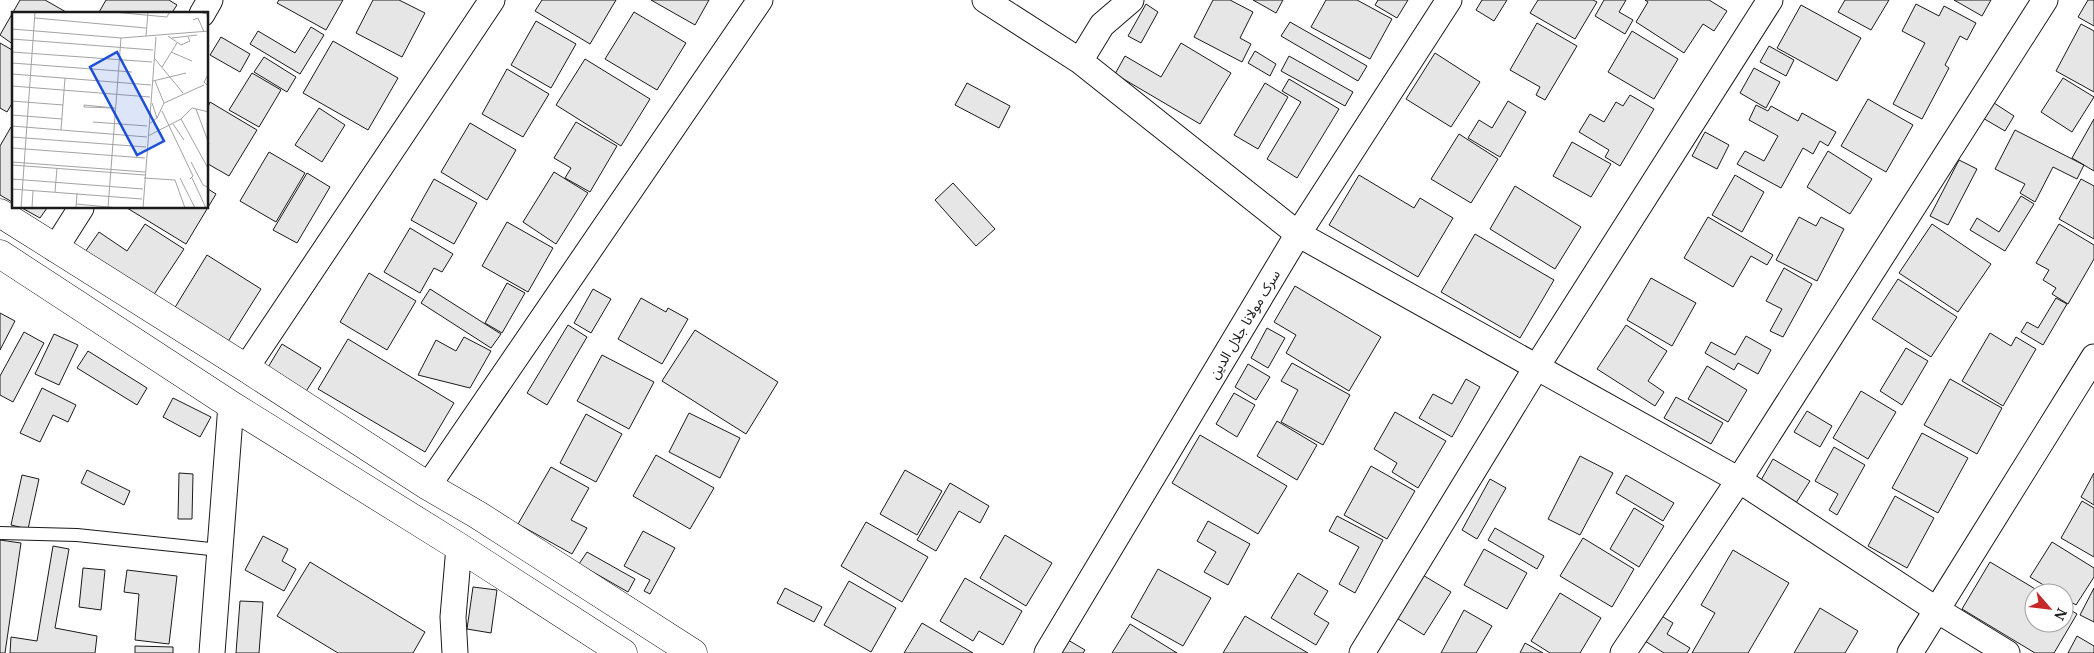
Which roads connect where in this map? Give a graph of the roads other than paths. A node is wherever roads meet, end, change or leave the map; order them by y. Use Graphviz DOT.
graph roads {
  1 [pos="210,0"];
  2 [pos="492,0"];
  3 [pos="760,0"];
  4 [pos="985,0"];
  5 [pos="1104,0"];
  6 [pos="1131,0"];
  7 [pos="1449,0"];
  8 [pos="1770,0"];
  9 [pos="2045,0"];
  10 [pos="203,12"];
  11 [pos="1102,25"];
  12 [pos="1080,61"];
  13 [pos="80,209"];
  14 [pos="0,213"];
  15 [pos="1298,234"];
  16 [pos="55,249"];
  17 [pos="0,254"];
  18 [pos="2094,357"];
  19 [pos="246,368"];
  20 [pos="1536,368"];
  21 [pos="231,405"];
  22 [pos="1739,480"];
  23 [pos="428,486"];
  24 [pos="0,533"];
  25 [pos="459,547"];
  26 [pos="220,550"];
  27 [pos="1937,610"];
  28 [pos="212,653"];
  29 [pos="455,653"];
  30 [pos="623,653"];
  31 [pos="692,653"];
  32 [pos="1047,653"];
  33 [pos="1362,653"];
  34 [pos="1623,653"];
  35 [pos="1910,653"];
  36 [pos="2007,653"];
  1 -- 10 [label="street"];
  2 -- 19 [label="street"];
  3 -- 23 [label="street"];
  4 -- 12 [label="street"];
  5 -- 11 [label="street"];
  6 -- 11 [label="street"];
  7 -- 15 [label="street, سرک مولانا جلال الدین"];
  8 -- 20 [label="street"];
  9 -- 22 [label="street"];
  11 -- 12 [label="street"];
  12 -- 15 [label="street"];
  13 -- 16 [label="street"];
  14 -- 16 [label="main road"];
  15 -- 20 [label="street"];
  15 -- 32 [label="street, سرک مولانا جلال الدین"];
  16 -- 19 [label="main road"];
  17 -- 21 [label="main road"];
  18 -- 27 [label="street"];
  19 -- 23 [label="main road"];
  20 -- 22 [label="street"];
  20 -- 33 [label="street"];
  21 -- 25 [label="main road"];
  21 -- 26 [label="street"];
  22 -- 27 [label="street"];
  22 -- 34 [label="street"];
  23 -- 31 [label="main road"];
  24 -- 26 [label="lane"];
  25 -- 29 [label="street"];
  25 -- 30 [label="main road"];
  26 -- 28 [label="street"];
  27 -- 35 [label="street"];
  27 -- 36 [label="street"];
}
